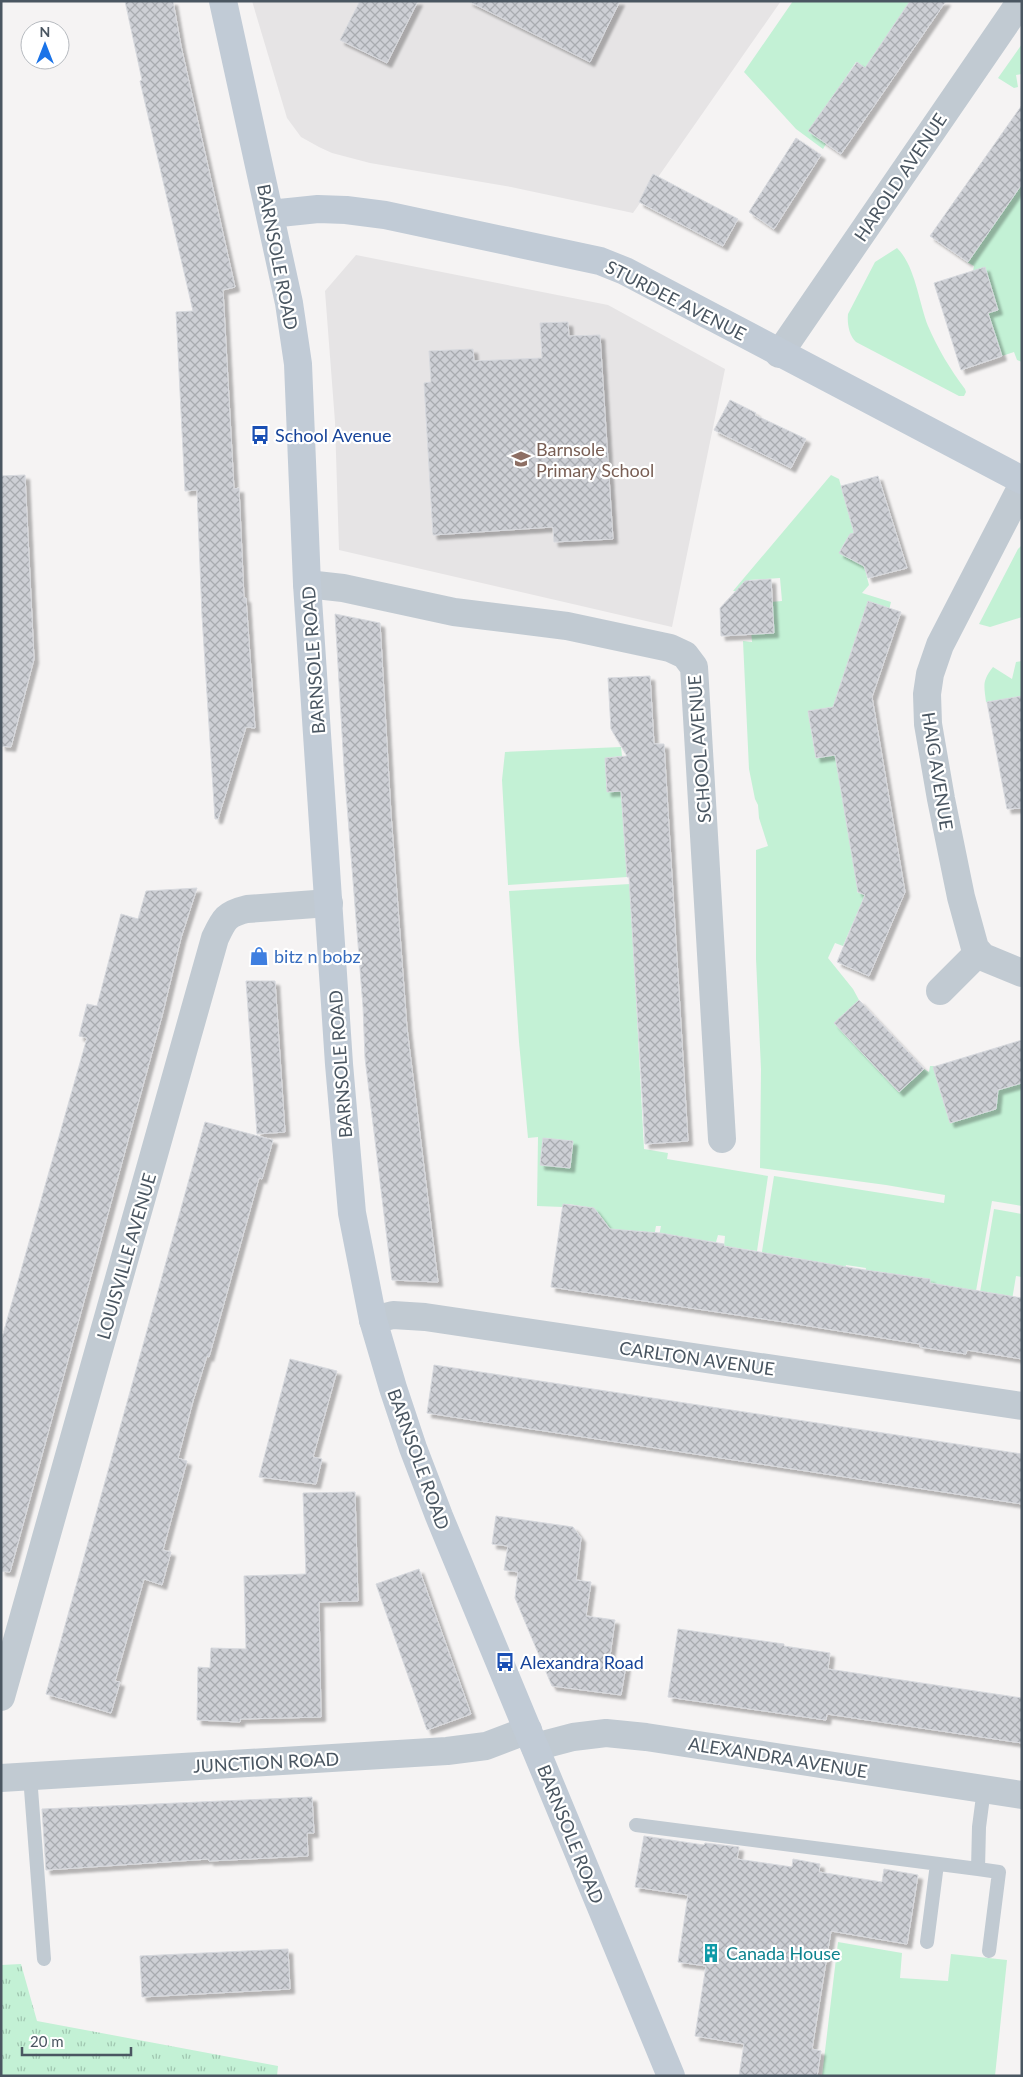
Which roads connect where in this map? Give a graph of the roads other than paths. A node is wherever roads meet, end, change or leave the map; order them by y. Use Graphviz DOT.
graph roads {
  1 [pos="223,1"];
  2 [pos="1022,1"];
  3 [pos="270,214"];
  4 [pos="779,354"];
  5 [pos="1022,480"];
  6 [pos="1022,486"];
  7 [pos="307,584"];
  8 [pos="329,903"];
  9 [pos="978,953"];
  10 [pos="1022,973"];
  11 [pos="940,991"];
  12 [pos="722,1139"];
  13 [pos="373,1320"];
  14 [pos="1022,1406"];
  15 [pos="1,1697"];
  16 [pos="531,1739"];
  17 [pos="30,1776"];
  18 [pos="1,1778"];
  19 [pos="984,1789"];
  20 [pos="1022,1795"];
  21 [pos="636,1825"];
  22 [pos="937,1864"];
  23 [pos="978,1870"];
  24 [pos="927,1942"];
  25 [pos="988,1951"];
  26 [pos="44,1959"];
  27 [pos="671,2076"];
  1 -- 3 [label="street, BARNSOLE ROAD"];
  2 -- 4 [label="street, HAROLD AVENUE"];
  3 -- 4 [label="street, STURDEE AVENUE"];
  3 -- 7 [label="street, BARNSOLE ROAD"];
  4 -- 5 [label="street, STURDEE AVENUE"];
  6 -- 9 [label="street, HAIG AVENUE"];
  7 -- 8 [label="street, BARNSOLE ROAD"];
  7 -- 12 [label="street, SCHOOL AVENUE"];
  8 -- 13 [label="street, BARNSOLE ROAD"];
  8 -- 15 [label="street, LOUISVILLE AVENUE"];
  9 -- 10 [label="street"];
  9 -- 11 [label="street"];
  13 -- 14 [label="street, CARLTON AVENUE"];
  13 -- 16 [label="street, BARNSOLE ROAD"];
  16 -- 17 [label="street, JUNCTION ROAD"];
  16 -- 19 [label="street, ALEXANDRA AVENUE"];
  16 -- 27 [label="street, BARNSOLE ROAD"];
  17 -- 18 [label="street, JUNCTION ROAD"];
  17 -- 26 [label="lane"];
  19 -- 20 [label="street, ALEXANDRA AVENUE"];
  19 -- 23 [label="lane"];
  21 -- 22 [label="lane"];
  22 -- 23 [label="lane"];
  22 -- 24 [label="lane"];
  23 -- 25 [label="lane"];
}
